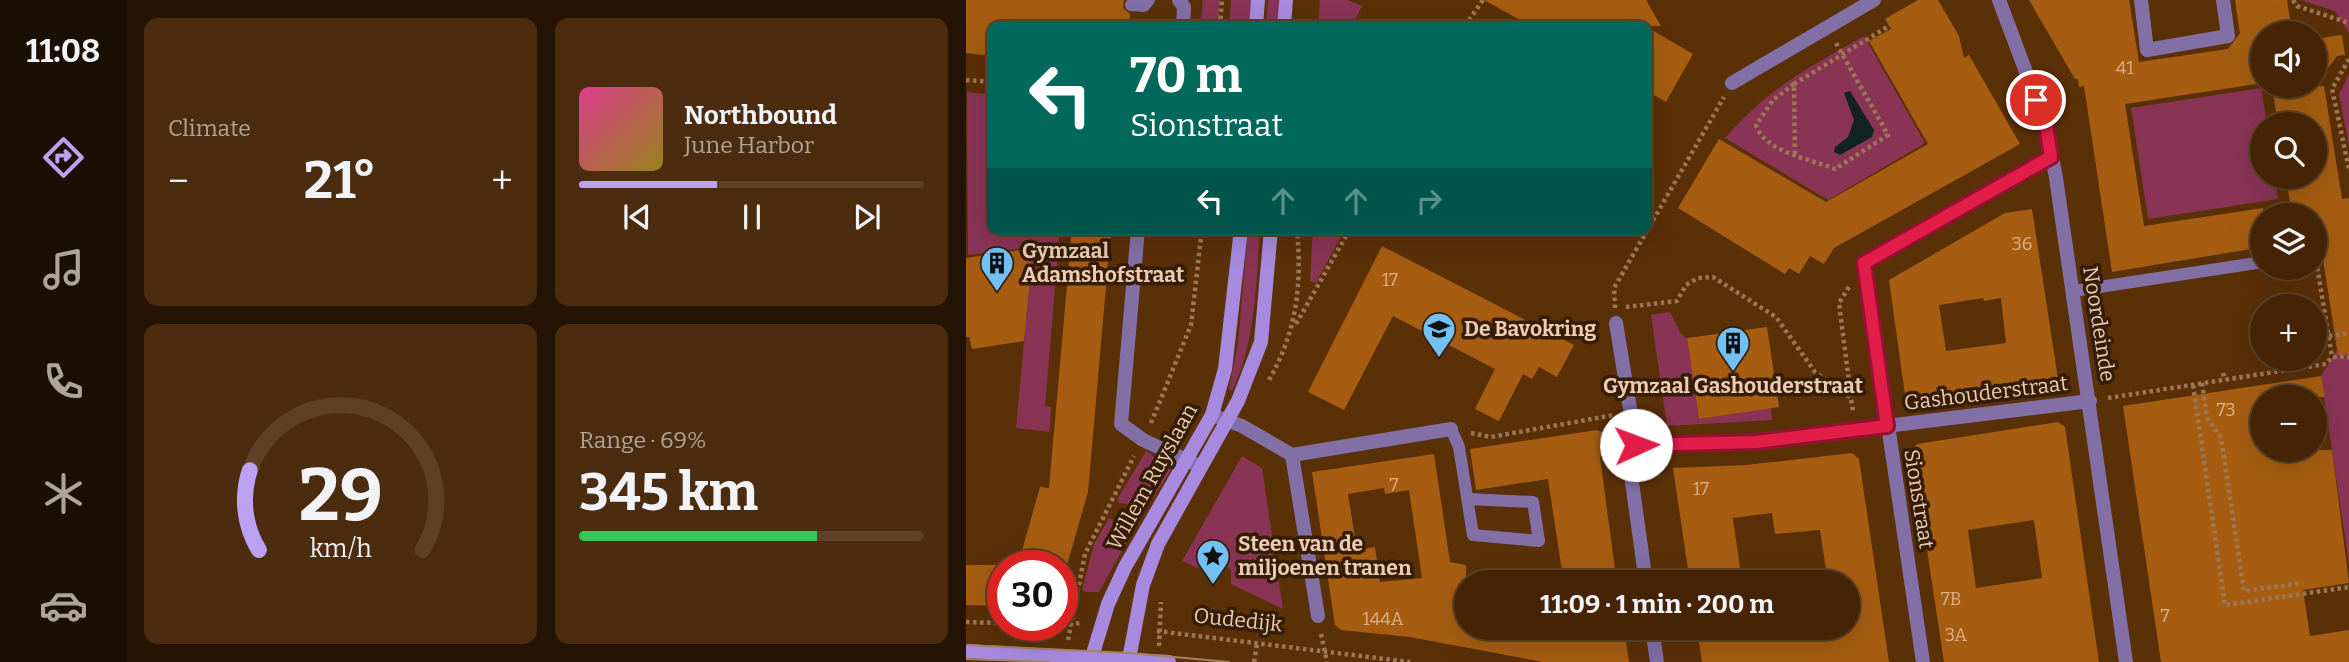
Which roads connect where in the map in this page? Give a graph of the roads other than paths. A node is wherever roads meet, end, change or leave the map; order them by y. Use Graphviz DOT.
graph roads {
  1 [pos="1149,0"];
  2 [pos="1179,0"];
  3 [pos="1258,0"];
  4 [pos="1286,0"];
  5 [pos="1874,0"];
  6 [pos="1999,0"];
  7 [pos="2141,0"];
  8 [pos="2223,0"];
  9 [pos="1131,5"];
  10 [pos="1183,21"];
  11 [pos="1256,21"];
  12 [pos="1284,21"];
  13 [pos="1732,83"];
  14 [pos="2051,157"];
  15 [pos="1137,235"];
  16 [pos="1240,235"];
  17 [pos="1270,235"];
  18 [pos="2250,264"];
  19 [pos="2073,290"];
  20 [pos="1615,315"];
  21 [pos="2090,401"];
  22 [pos="1212,415"];
  23 [pos="1228,421"];
  24 [pos="1887,426"];
  25 [pos="1451,429"];
  26 [pos="1636,445"];
  27 [pos="1292,455"];
  28 [pos="1187,461"];
  29 [pos="1201,467"];
  30 [pos="1468,499"];
  31 [pos="1644,570"];
  32 [pos="1318,615"];
  33 [pos="1654,640"];
  34 [pos="966,651"];
  35 [pos="1092,657"];
  36 [pos="1129,659"];
  37 [pos="1164,662"];
  38 [pos="1657,662"];
  39 [pos="1923,662"];
  40 [pos="2126,662"];
  1 -- 9 [label="lane"];
  2 -- 10 [label="street"];
  3 -- 11 [label="street"];
  4 -- 12 [label="street"];
  5 -- 13 [label="street"];
  6 -- 14 [label="street, Noordeinde"];
  7 -- 8 [label="street"];
  14 -- 19 [label="street, Noordeinde"];
  14 -- 24 [label="street, Sionstraat"];
  15 -- 28 [label="street"];
  16 -- 22 [label="street, Willem Ruyslaan"];
  17 -- 23 [label="street, Willem Ruyslaan"];
  18 -- 19 [label="lane"];
  19 -- 21 [label="street, Noordeinde"];
  20 -- 26 [label="street"];
  21 -- 24 [label="street, Gashouderstraat"];
  21 -- 40 [label="street, Noordeinde"];
  22 -- 23 [label="street"];
  22 -- 28 [label="street, Willem Ruyslaan"];
  23 -- 27 [label="street"];
  23 -- 29 [label="street, Willem Ruyslaan"];
  24 -- 26 [label="street, Gashouderstraat"];
  24 -- 39 [label="street, Sionstraat"];
  25 -- 27 [label="street"];
  25 -- 30 [label="lane"];
  26 -- 31 [label="street"];
  27 -- 32 [label="street"];
  28 -- 29 [label="street"];
  28 -- 35 [label="street, Willem Ruyslaan"];
  29 -- 36 [label="street, Willem Ruyslaan"];
  30 -- 30 [label="lane"];
  33 -- 38 [label="street"];
  34 -- 35 [label="street"];
  35 -- 36 [label="street"];
  36 -- 37 [label="street"];
}
